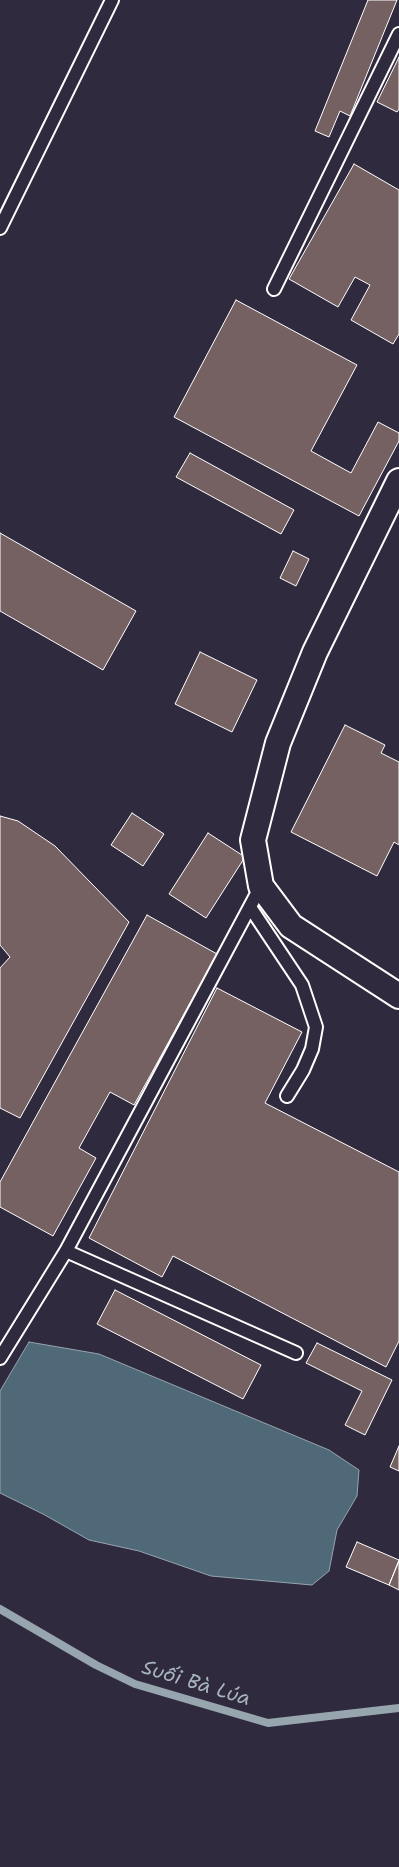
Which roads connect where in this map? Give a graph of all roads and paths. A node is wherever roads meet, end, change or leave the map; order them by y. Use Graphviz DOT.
graph roads {
  1 [pos="112,0"];
  2 [pos="399,34"];
  3 [pos="0,228"];
  4 [pos="274,290"];
  5 [pos="397,489"];
  6 [pos="261,886"];
  7 [pos="250,908"];
  8 [pos="399,996"];
  9 [pos="287,1096"];
  10 [pos="66,1251"];
  11 [pos="296,1353"];
  12 [pos="0,1358"];
  1 -- 3 [label="lane"];
  2 -- 4 [label="lane"];
  5 -- 6 [label="street"];
  6 -- 7 [label="lane"];
  6 -- 8 [label="street"];
  7 -- 9 [label="lane"];
  7 -- 10 [label="lane"];
  10 -- 11 [label="lane"];
  10 -- 12 [label="lane"];
}
